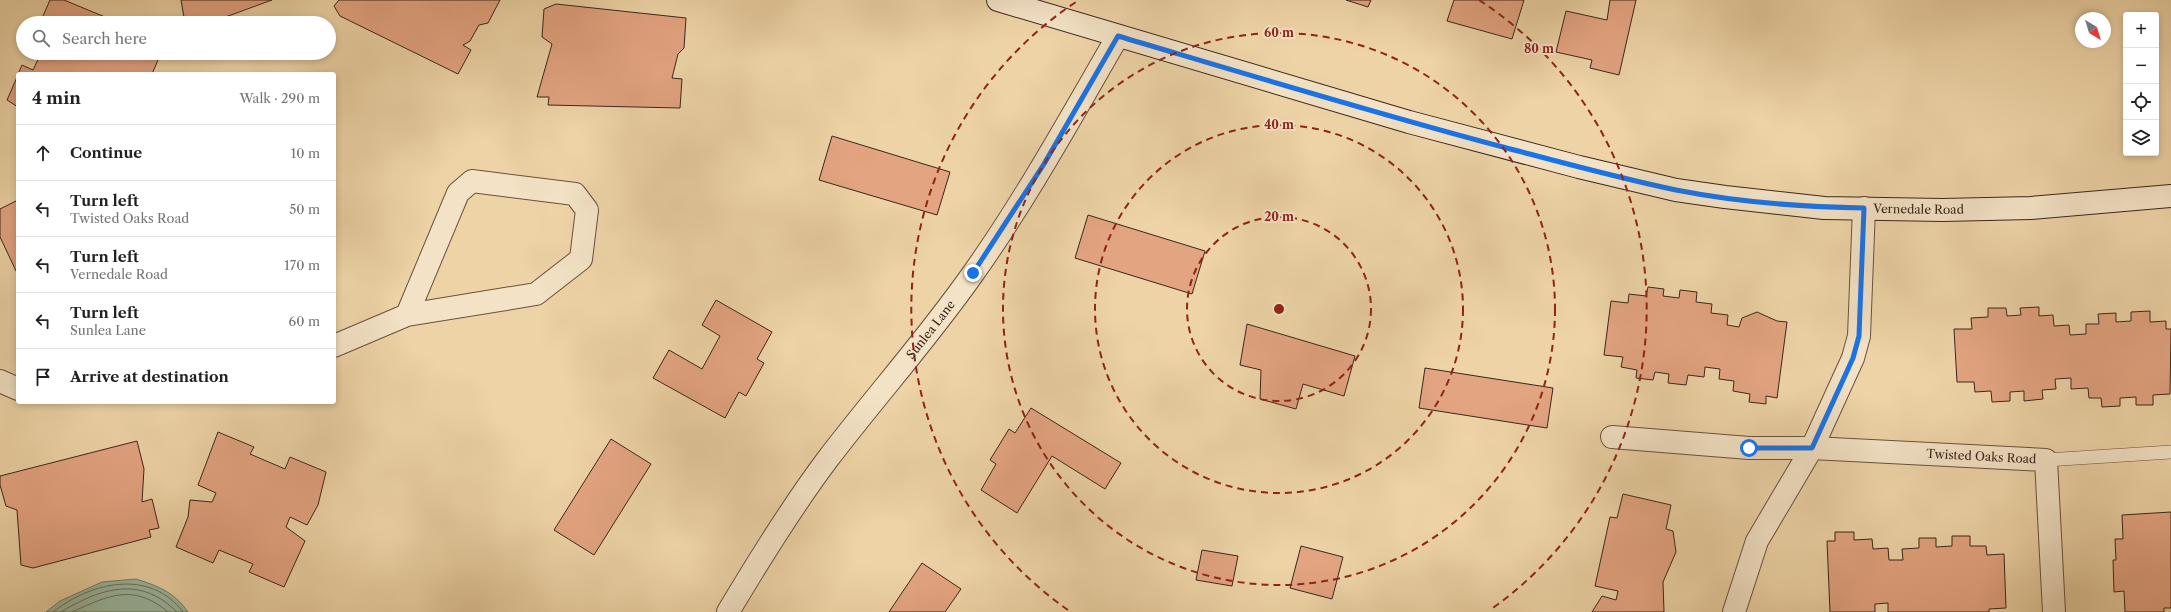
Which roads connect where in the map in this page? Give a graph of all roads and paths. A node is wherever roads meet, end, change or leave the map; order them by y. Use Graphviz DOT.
graph roads {
  1 [pos="998,0"];
  2 [pos="1118,36"];
  3 [pos="2171,196"];
  4 [pos="1864,208"];
  5 [pos="407,316"];
  6 [pos="336,345"];
  7 [pos="0,381"];
  8 [pos="16,389"];
  9 [pos="1612,437"];
  10 [pos="1812,448"];
  11 [pos="2171,452"];
  12 [pos="2046,460"];
  13 [pos="728,612"];
  14 [pos="1734,612"];
  15 [pos="2054,612"];
  1 -- 2 [label="street, Vernedale Road"];
  2 -- 4 [label="street, Vernedale Road"];
  2 -- 13 [label="street, Sunlea Lane"];
  3 -- 4 [label="street, Vernedale Road"];
  4 -- 10 [label="street"];
  5 -- 5 [label="street"];
  5 -- 6 [label="street"];
  7 -- 8 [label="street"];
  9 -- 10 [label="street, Twisted Oaks Road"];
  10 -- 12 [label="street, Twisted Oaks Road"];
  10 -- 14 [label="street"];
  11 -- 12 [label="lane"];
  12 -- 15 [label="street, Twisted Oaks Road"];
}
